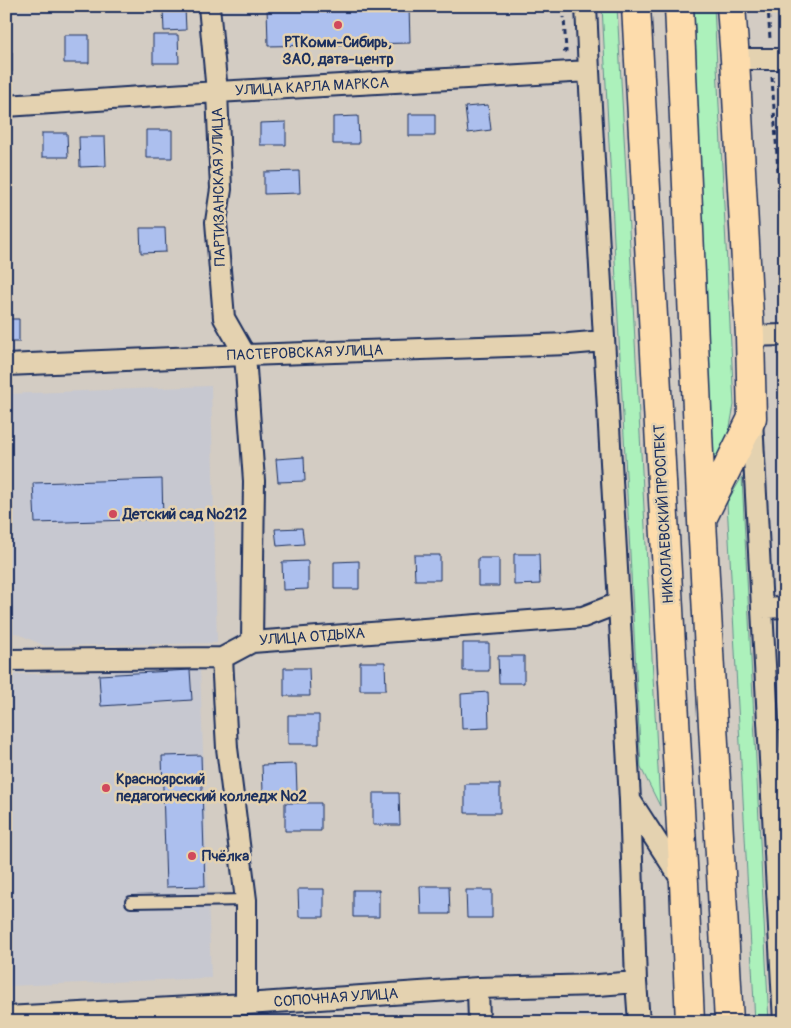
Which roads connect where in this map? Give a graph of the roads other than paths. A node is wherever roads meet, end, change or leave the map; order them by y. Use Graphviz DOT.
graph roads {
  1 [pos="209,6"];
  2 [pos="586,6"];
  3 [pos="636,6"];
  4 [pos="679,6"];
  5 [pos="730,6"];
  6 [pos="735,59"];
  7 [pos="785,59"];
  8 [pos="588,71"];
  9 [pos="217,92"];
  10 [pos="6,106"];
  11 [pos="785,335"];
  12 [pos="750,336"];
  13 [pos="604,341"];
  14 [pos="245,355"];
  15 [pos="6,365"];
  16 [pos="752,418"];
  17 [pos="702,521"];
  18 [pos="619,602"];
  19 [pos="785,607"];
  20 [pos="762,608"];
  21 [pos="252,642"];
  22 [pos="222,658"];
  23 [pos="6,660"];
  24 [pos="630,800"];
  25 [pos="684,883"];
  26 [pos="246,900"];
  27 [pos="131,902"];
  28 [pos="636,982"];
  29 [pos="783,986"];
  30 [pos="478,988"];
  31 [pos="246,1004"];
  32 [pos="6,1017"];
  33 [pos="479,1022"];
  34 [pos="639,1022"];
  35 [pos="690,1022"];
  36 [pos="729,1022"];
  37 [pos="784,1022"];
  1 -- 9 [label="street, ПАРТИЗАНСКАЯ УЛИЦА"];
  2 -- 8 [label="street"];
  3 -- 25 [label="main road, НИКОЛАЕВСКИЙ ПРОСПЕКТ"];
  4 -- 17 [label="main road"];
  5 -- 6 [label="main road"];
  6 -- 7 [label="street"];
  6 -- 12 [label="main road"];
  8 -- 9 [label="street, УЛИЦА КАРЛА МАРКСА"];
  8 -- 13 [label="street"];
  9 -- 10 [label="street, УЛИЦА КАРЛА МАРКСА"];
  9 -- 14 [label="street, ПАРТИЗАНСКАЯ УЛИЦА"];
  11 -- 12 [label="street"];
  12 -- 16 [label="main road"];
  13 -- 14 [label="street, ПАСТЕРОВСКАЯ УЛИЦА"];
  13 -- 18 [label="street"];
  14 -- 15 [label="street, ПАСТЕРОВСКАЯ УЛИЦА"];
  14 -- 21 [label="street, ПАРТИЗАНСКАЯ УЛИЦА"];
  16 -- 17 [label="main road"];
  16 -- 20 [label="street"];
  17 -- 36 [label="main road"];
  18 -- 21 [label="street, УЛИЦА ОТДЫХА"];
  18 -- 24 [label="street"];
  19 -- 20 [label="street"];
  20 -- 29 [label="street"];
  21 -- 22 [label="street"];
  22 -- 23 [label="street"];
  22 -- 26 [label="street"];
  24 -- 25 [label="street"];
  24 -- 28 [label="street"];
  25 -- 35 [label="main road, НИКОЛАЕВСКИЙ ПРОСПЕКТ"];
  26 -- 27 [label="lane"];
  26 -- 31 [label="street"];
  28 -- 30 [label="street, СОПОЧНАЯ УЛИЦА"];
  28 -- 34 [label="street"];
  29 -- 37 [label="street"];
  30 -- 31 [label="street, СОПОЧНАЯ УЛИЦА"];
  30 -- 33 [label="street"];
  31 -- 32 [label="street, СОПОЧНАЯ УЛИЦА"];
}
